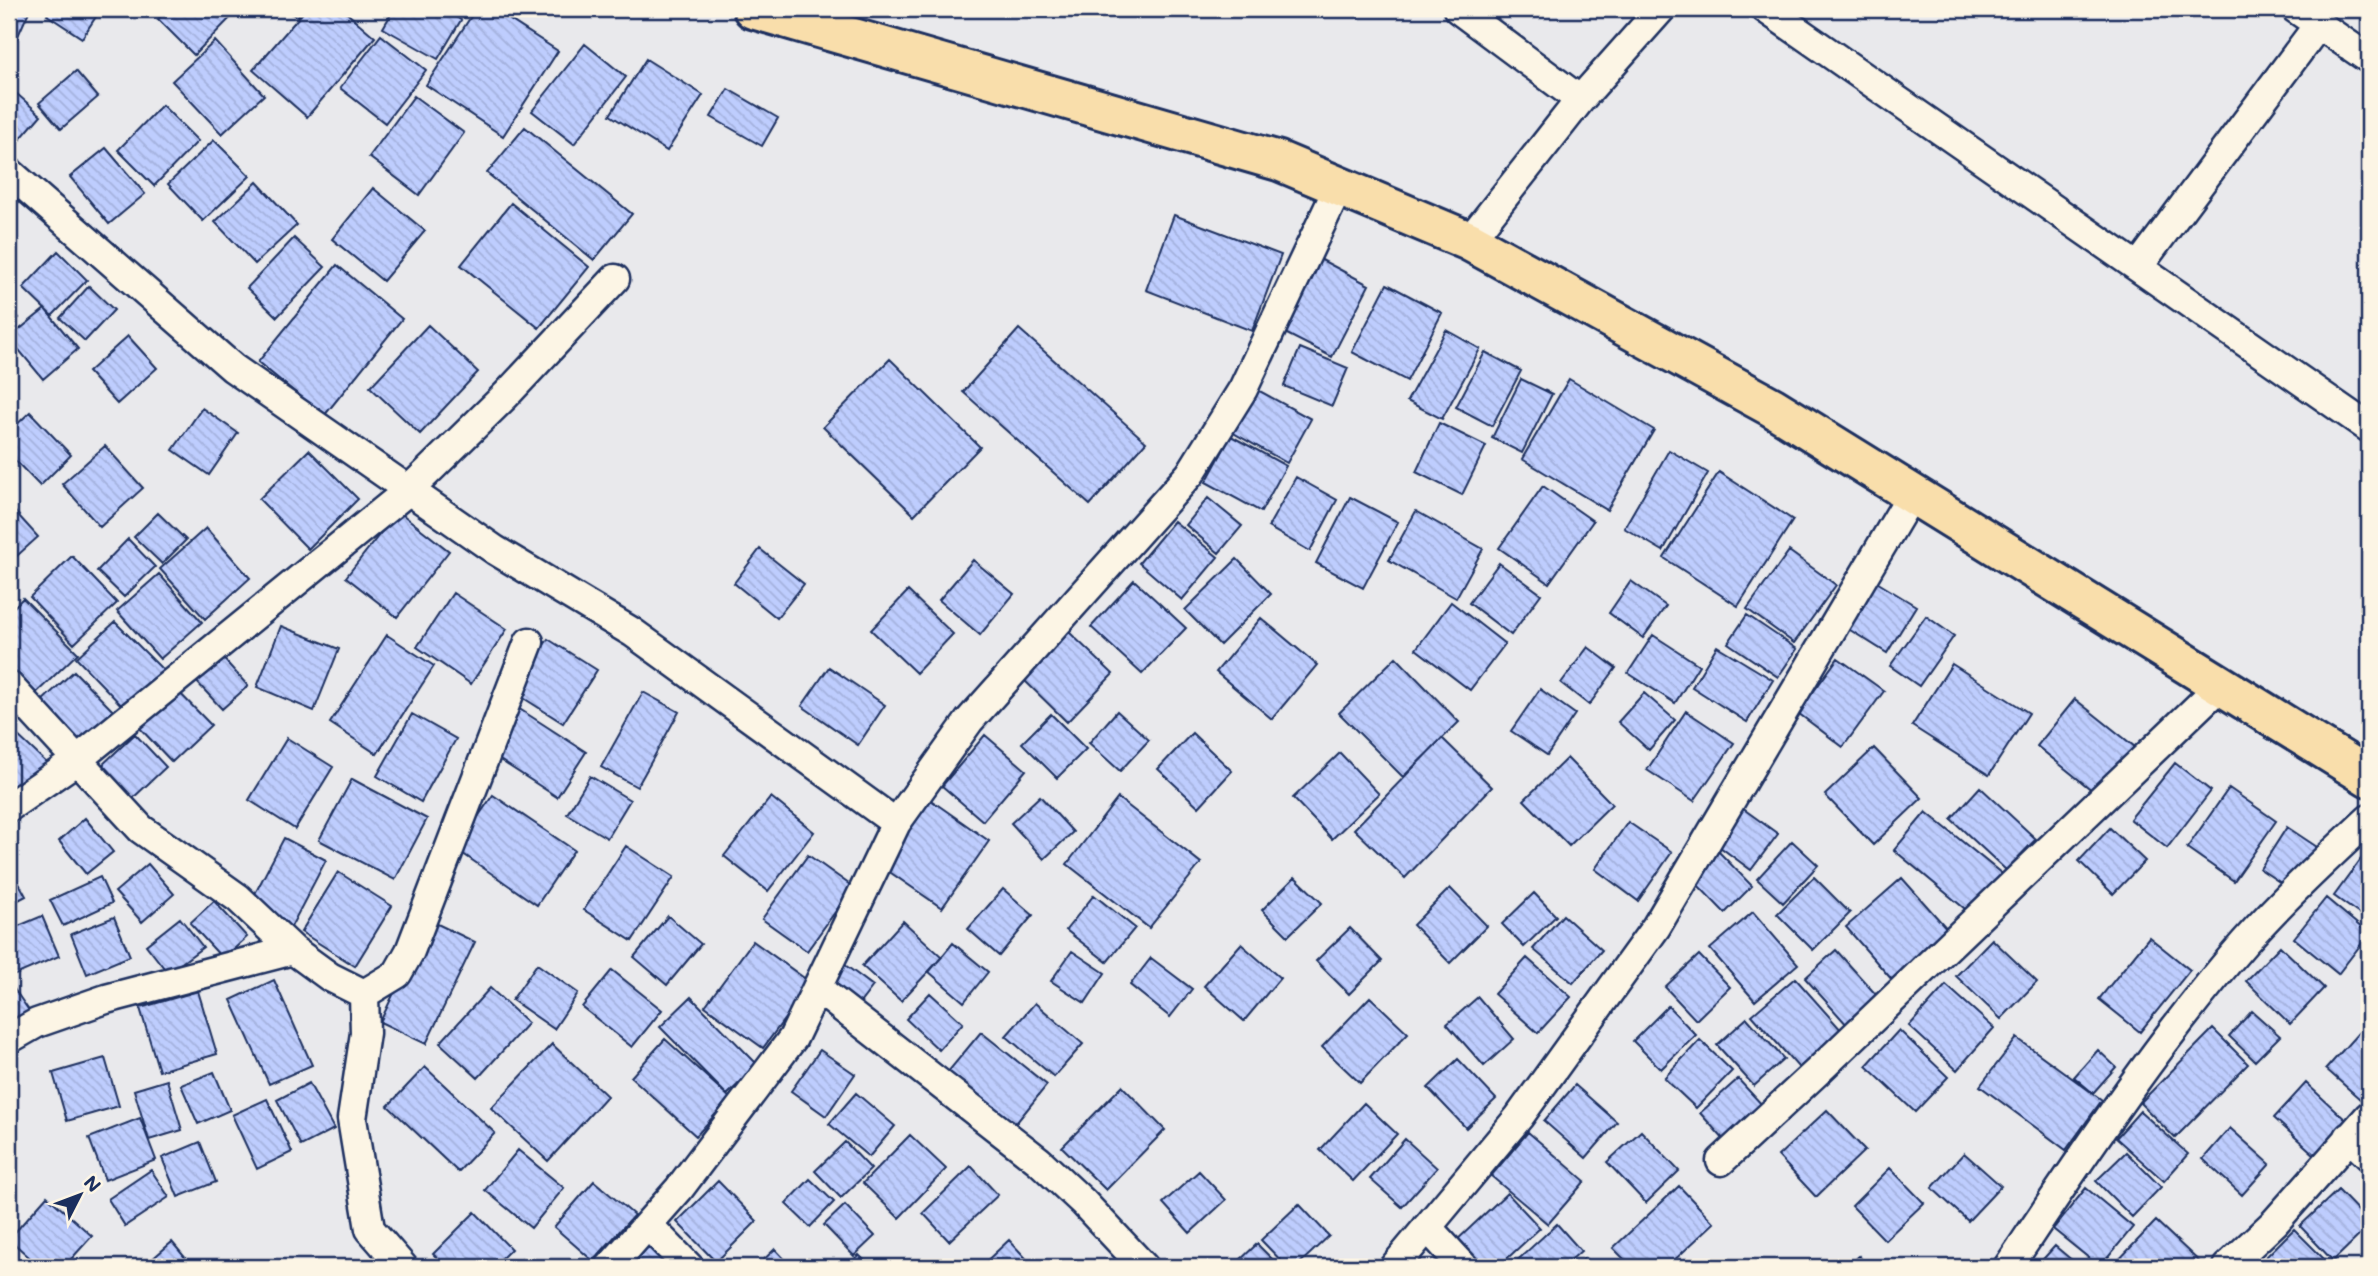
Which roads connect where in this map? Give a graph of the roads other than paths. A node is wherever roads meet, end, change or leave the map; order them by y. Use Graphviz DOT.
graph roads {
  1 [pos="753,9"];
  2 [pos="1458,9"];
  3 [pos="1661,9"];
  4 [pos="1766,9"];
  5 [pos="2307,16"];
  6 [pos="2369,58"];
  7 [pos="1580,100"];
  8 [pos="9,172"];
  9 [pos="1339,186"];
  10 [pos="1469,241"];
  11 [pos="2138,267"];
  12 [pos="615,279"];
  13 [pos="2369,428"];
  14 [pos="410,490"];
  15 [pos="1912,494"];
  16 [pos="529,642"];
  17 [pos="2221,685"];
  18 [pos="9,686"];
  19 [pos="77,760"];
  20 [pos="2369,777"];
  21 [pos="9,807"];
  22 [pos="2369,819"];
  23 [pos="896,823"];
  24 [pos="293,950"];
  25 [pos="817,988"];
  26 [pos="364,994"];
  27 [pos="9,1039"];
  28 [pos="2369,1116"];
  29 [pos="2349,1137"];
  30 [pos="2369,1156"];
  31 [pos="1721,1161"];
  32 [pos="648,1225"];
  33 [pos="1427,1227"];
  34 [pos="403,1267"];
  35 [pos="610,1267"];
  36 [pos="689,1267"];
  37 [pos="1144,1267"];
  38 [pos="1394,1267"];
  39 [pos="1464,1267"];
  40 [pos="2008,1267"];
  41 [pos="2227,1267"];
  1 -- 9 [label="highway"];
  2 -- 7 [label="street"];
  3 -- 7 [label="street"];
  4 -- 11 [label="street"];
  5 -- 6 [label="street"];
  5 -- 11 [label="street"];
  7 -- 10 [label="street"];
  8 -- 14 [label="street"];
  9 -- 10 [label="highway"];
  9 -- 23 [label="street"];
  10 -- 15 [label="highway"];
  11 -- 13 [label="street"];
  12 -- 14 [label="street"];
  14 -- 19 [label="street"];
  14 -- 23 [label="street"];
  15 -- 17 [label="highway"];
  15 -- 33 [label="street"];
  16 -- 26 [label="street"];
  17 -- 20 [label="highway"];
  17 -- 31 [label="street"];
  18 -- 19 [label="street"];
  19 -- 21 [label="street"];
  19 -- 24 [label="street"];
  22 -- 40 [label="street"];
  23 -- 25 [label="street"];
  24 -- 26 [label="street"];
  24 -- 27 [label="street"];
  25 -- 32 [label="street"];
  25 -- 37 [label="street"];
  26 -- 34 [label="street"];
  28 -- 29 [label="street"];
  29 -- 30 [label="street"];
  29 -- 41 [label="street"];
  32 -- 35 [label="street"];
  32 -- 36 [label="street"];
  33 -- 38 [label="street"];
  33 -- 39 [label="street"];
}
